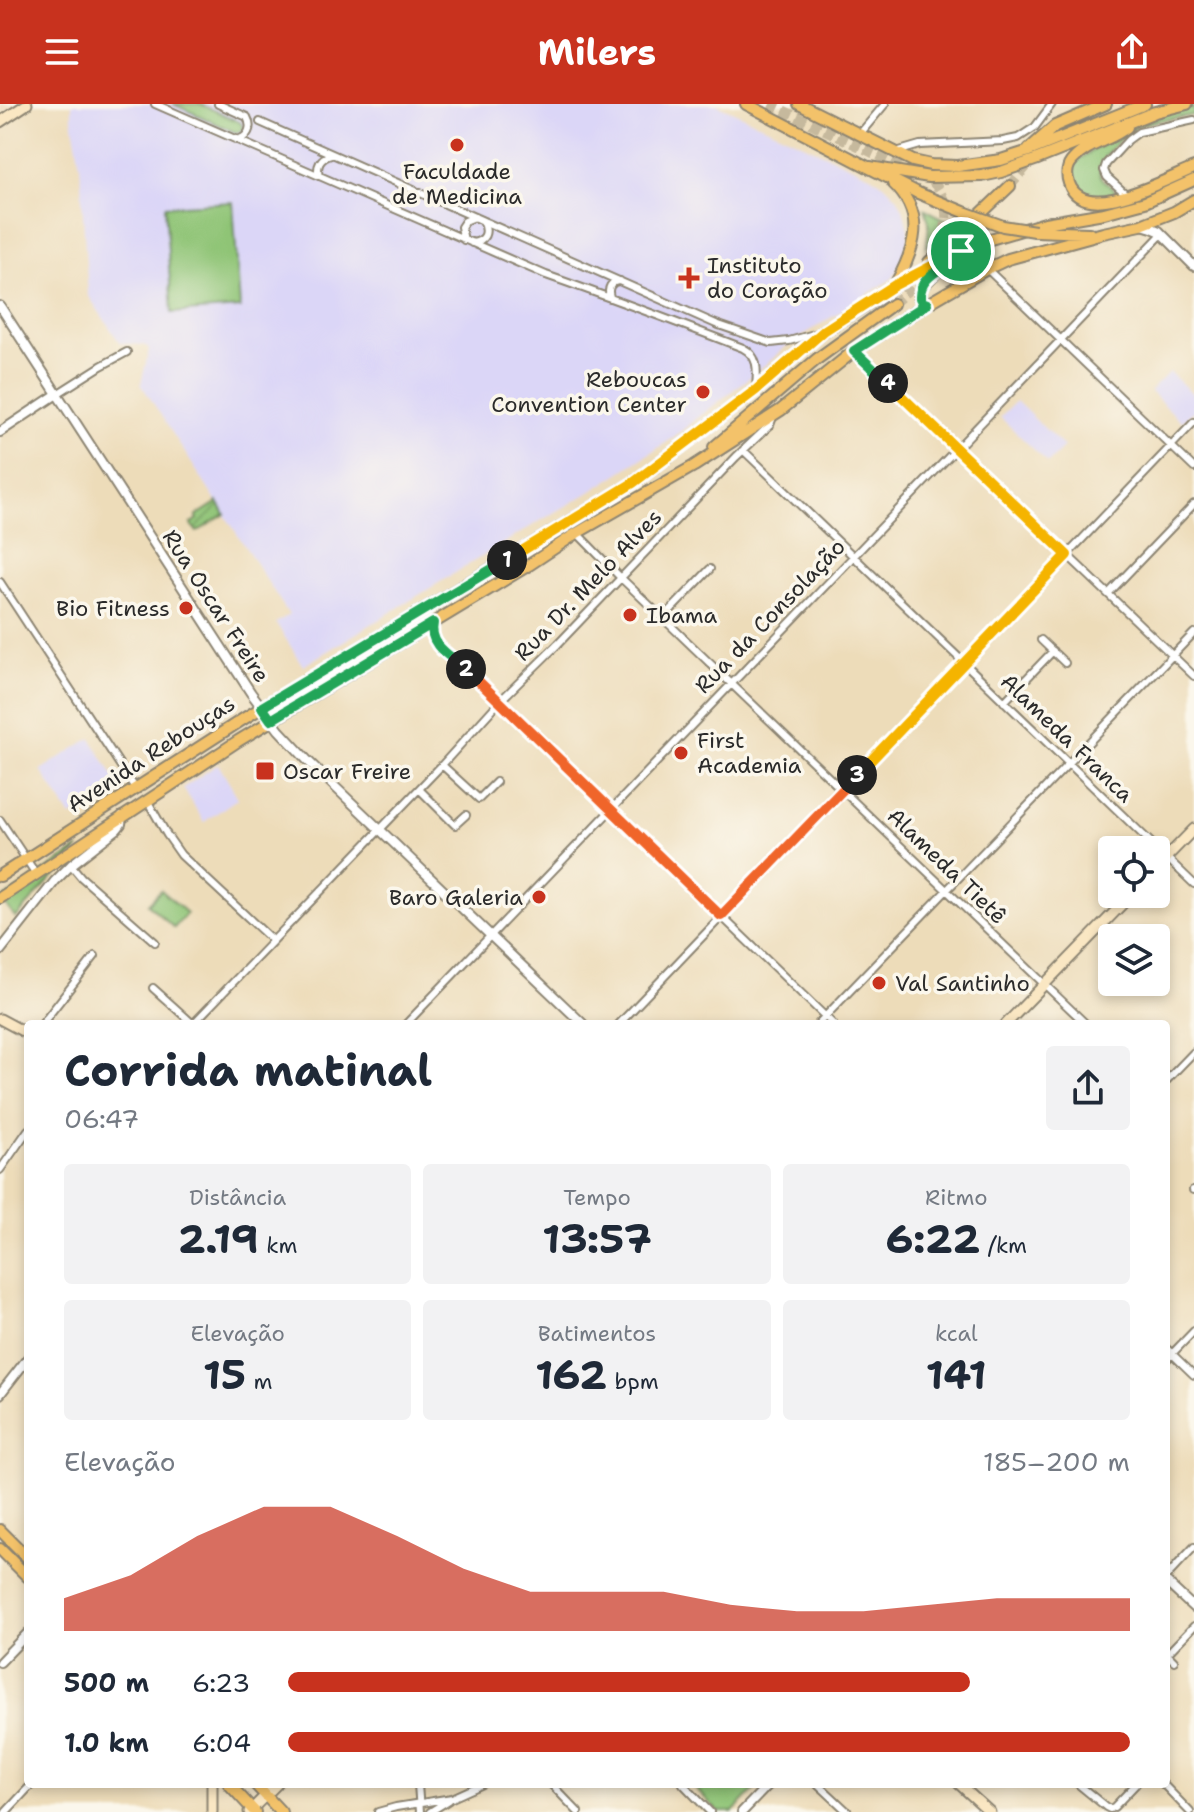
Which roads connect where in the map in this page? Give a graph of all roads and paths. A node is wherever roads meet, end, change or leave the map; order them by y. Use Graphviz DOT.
graph roads {
  1 [pos="27,104"];
  2 [pos="155,104"];
  3 [pos="218,104"];
  4 [pos="747,104"];
  5 [pos="799,104"];
  6 [pos="885,104"];
  7 [pos="1052,104"];
  8 [pos="1082,104"];
  9 [pos="1106,104"];
  10 [pos="1145,104"];
  11 [pos="1187,104"];
  12 [pos="818,108"];
  13 [pos="1071,115"];
  14 [pos="1134,120"];
  15 [pos="1194,120"];
  16 [pos="0,122"];
  17 [pos="260,122"];
  18 [pos="859,135"];
  19 [pos="233,139"];
  20 [pos="893,152"];
  21 [pos="1026,152"];
  22 [pos="331,155"];
  23 [pos="871,167"];
  24 [pos="1194,168"];
  25 [pos="320,177"];
  26 [pos="1194,180"];
  27 [pos="1010,186"];
  28 [pos="1127,195"];
  29 [pos="1194,200"];
  30 [pos="475,217"];
  31 [pos="483,221"];
  32 [pos="1141,225"];
  33 [pos="1103,233"];
  34 [pos="1162,234"];
  35 [pos="468,241"];
  36 [pos="961,251"];
  37 [pos="1194,266"];
  38 [pos="987,269"];
  39 [pos="909,277"];
  40 [pos="620,281"];
  41 [pos="895,285"];
  42 [pos="610,297"];
  43 [pos="893,304"];
  44 [pos="927,304"];
  45 [pos="0,306"];
  46 [pos="716,324"];
  47 [pos="825,330"];
  48 [pos="710,336"];
  49 [pos="1061,341"];
  50 [pos="854,351"];
  51 [pos="127,352"];
  52 [pos="756,390"];
  53 [pos="57,394"];
  54 [pos="774,414"];
  55 [pos="1194,422"];
  56 [pos="0,432"];
  57 [pos="1171,446"];
  58 [pos="957,449"];
  59 [pos="743,450"];
  60 [pos="694,466"];
  61 [pos="1194,468"];
  62 [pos="1194,504"];
  63 [pos="577,533"];
  64 [pos="1067,555"];
  65 [pos="853,557"];
  66 [pos="710,569"];
  67 [pos="620,577"];
  68 [pos="0,582"];
  69 [pos="1108,594"];
  70 [pos="663,618"];
  71 [pos="433,623"];
  72 [pos="1194,633"];
  73 [pos="1041,640"];
  74 [pos="1053,651"];
  75 [pos="1172,656"];
  76 [pos="963,663"];
  77 [pos="1065,663"];
  78 [pos="1194,676"];
  79 [pos="732,684"];
  80 [pos="499,702"];
  81 [pos="1004,702"];
  82 [pos="262,707"];
  83 [pos="271,720"];
  84 [pos="1068,764"];
  85 [pos="442,765"];
  86 [pos="496,782"];
  87 [pos="135,788"];
  88 [pos="419,789"];
  89 [pos="842,790"];
  90 [pos="147,800"];
  91 [pos="610,810"];
  92 [pos="466,815"];
  93 [pos="122,816"];
  94 [pos="0,820"];
  95 [pos="379,829"];
  96 [pos="1194,829"];
  97 [pos="1144,836"];
  98 [pos="1170,853"];
  99 [pos="26,859"];
  100 [pos="1170,861"];
  101 [pos="71,865"];
  102 [pos="36,874"];
  103 [pos="0,876"];
  104 [pos="1194,884"];
  105 [pos="946,890"];
  106 [pos="0,898"];
  107 [pos="1119,908"];
  108 [pos="721,916"];
  109 [pos="490,936"];
  110 [pos="272,940"];
  111 [pos="155,942"];
  112 [pos="0,951"];
  113 [pos="95,956"];
  114 [pos="1045,985"];
  115 [pos="153,988"];
  116 [pos="825,1016"];
  117 [pos="0,1019"];
  118 [pos="45,1020"];
  119 [pos="189,1020"];
  120 [pos="197,1020"];
  121 [pos="410,1020"];
  122 [pos="579,1020"];
  123 [pos="623,1020"];
  124 [pos="822,1020"];
  125 [pos="829,1020"];
  126 [pos="1010,1020"];
  127 [pos="1082,1020"];
  128 [pos="24,1032"];
  129 [pos="1194,1052"];
  130 [pos="1170,1077"];
  131 [pos="24,1136"];
  132 [pos="0,1170"];
  133 [pos="1194,1331"];
  134 [pos="1172,1354"];
  135 [pos="24,1363"];
  136 [pos="1194,1375"];
  137 [pos="0,1394"];
  138 [pos="0,1530"];
  139 [pos="1194,1547"];
  140 [pos="0,1549"];
  141 [pos="24,1554"];
  142 [pos="24,1573"];
  143 [pos="1170,1574"];
  144 [pos="1170,1583"];
  145 [pos="1194,1608"];
  146 [pos="1194,1626"];
  147 [pos="24,1637"];
  148 [pos="1170,1651"];
  149 [pos="1170,1657"];
  150 [pos="1174,1661"];
  151 [pos="0,1662"];
  152 [pos="28,1788"];
  153 [pos="212,1788"];
  154 [pos="232,1788"];
  155 [pos="259,1788"];
  156 [pos="273,1788"];
  157 [pos="418,1788"];
  158 [pos="474,1788"];
  159 [pos="555,1788"];
  160 [pos="687,1788"];
  161 [pos="765,1788"];
  162 [pos="822,1788"];
  163 [pos="968,1788"];
  164 [pos="1083,1788"];
  165 [pos="1132,1788"];
  166 [pos="1167,1788"];
  167 [pos="266,1795"];
  168 [pos="452,1798"];
  169 [pos="419,1803"];
  170 [pos="252,1811"];
  171 [pos="6,1812"];
  172 [pos="212,1812"];
  173 [pos="281,1812"];
  174 [pos="378,1812"];
  175 [pos="420,1812"];
  176 [pos="430,1812"];
  177 [pos="578,1812"];
  178 [pos="710,1812"];
  179 [pos="742,1812"];
  180 [pos="848,1812"];
  181 [pos="990,1812"];
  182 [pos="1190,1812"];
  1 -- 16 [label="main road"];
  2 -- 19 [label="street"];
  3 -- 19 [label="street"];
  4 -- 23 [label="main road"];
  5 -- 12 [label="main road"];
  6 -- 18 [label="street"];
  7 -- 20 [label="street"];
  8 -- 13 [label="main road"];
  9 -- 21 [label="main road"];
  10 -- 21 [label="main road"];
  11 -- 14 [label="main road"];
  12 -- 18 [label="main road"];
  14 -- 23 [label="main road"];
  14 -- 28 [label="main road"];
  15 -- 28 [label="street"];
  17 -- 22 [label="street"];
  18 -- 20 [label="main road"];
  19 -- 25 [label="street"];
  20 -- 21 [label="main road"];
  22 -- 25 [label="street"];
  22 -- 30 [label="street"];
  23 -- 33 [label="main road, bridge"];
  23 -- 41 [label="main road"];
  24 -- 28 [label="main road"];
  25 -- 35 [label="street"];
  26 -- 36 [label="main road, Avenida Rebouças"];
  27 -- 39 [label="main road"];
  29 -- 32 [label="main road"];
  30 -- 31 [label="street"];
  30 -- 35 [label="street"];
  31 -- 35 [label="street"];
  31 -- 40 [label="street"];
  32 -- 33 [label="main road, Avenida Rebouças"];
  32 -- 34 [label="street"];
  33 -- 38 [label="main road, Avenida Rebouças"];
  34 -- 37 [label="street"];
  34 -- 49 [label="street, Rua da Consolação"];
  35 -- 42 [label="street"];
  36 -- 39 [label="main road, Avenida Rebouças"];
  36 -- 44 [label="main road"];
  38 -- 44 [label="main road, Avenida Rebouças"];
  38 -- 49 [label="street"];
  39 -- 41 [label="main road, Avenida Rebouças"];
  40 -- 42 [label="street"];
  40 -- 46 [label="street"];
  41 -- 47 [label="main road, Avenida Rebouças"];
  42 -- 48 [label="street"];
  43 -- 60 [label="main road, Avenida Rebouças"];
  44 -- 50 [label="main road, Avenida Rebouças"];
  45 -- 53 [label="street, Rua Oscar Freire"];
  46 -- 47 [label="street"];
  46 -- 48 [label="street"];
  47 -- 52 [label="main road, Avenida Rebouças"];
  48 -- 52 [label="street"];
  49 -- 57 [label="street"];
  49 -- 58 [label="street, Rua da Consolação"];
  50 -- 54 [label="main road, Avenida Rebouças"];
  50 -- 58 [label="street"];
  51 -- 53 [label="street"];
  52 -- 82 [label="main road, Avenida Rebouças"];
  53 -- 56 [label="street"];
  53 -- 82 [label="street, Rua Oscar Freire"];
  54 -- 59 [label="street, Rua Dr. Melo Alves"];
  54 -- 60 [label="main road, Avenida Rebouças"];
  55 -- 57 [label="street"];
  57 -- 61 [label="street"];
  57 -- 64 [label="street"];
  58 -- 64 [label="street"];
  58 -- 65 [label="street, Rua da Consolação"];
  59 -- 65 [label="street, Alameda Franca"];
  59 -- 67 [label="street, Rua Dr. Melo Alves"];
  60 -- 63 [label="main road, Avenida Rebouças"];
  62 -- 69 [label="street"];
  63 -- 67 [label="street, Alameda Tietê"];
  63 -- 71 [label="main road, Avenida Rebouças"];
  64 -- 69 [label="street"];
  64 -- 76 [label="street"];
  65 -- 76 [label="street, Alameda Franca"];
  65 -- 79 [label="street, Rua da Consolação"];
  66 -- 70 [label="street"];
  67 -- 70 [label="street, Alameda Tietê"];
  67 -- 80 [label="street, Rua Dr. Melo Alves"];
  68 -- 87 [label="street"];
  69 -- 75 [label="street"];
  70 -- 79 [label="street, Alameda Tietê"];
  71 -- 80 [label="street"];
  71 -- 83 [label="main road, Avenida Rebouças"];
  72 -- 75 [label="street"];
  73 -- 74 [label="street"];
  74 -- 77 [label="street"];
  74 -- 81 [label="street"];
  75 -- 78 [label="street"];
  75 -- 84 [label="street"];
  76 -- 81 [label="street, Alameda Franca"];
  76 -- 89 [label="street"];
  79 -- 89 [label="street, Alameda Tietê"];
  79 -- 91 [label="street, Rua da Consolação"];
  80 -- 85 [label="street, Rua Dr. Melo Alves"];
  80 -- 91 [label="street"];
  81 -- 84 [label="street, Alameda Franca"];
  82 -- 83 [label="street, Rua Oscar Freire"];
  82 -- 87 [label="main road, Avenida Rebouças"];
  83 -- 90 [label="main road, Avenida Rebouças"];
  83 -- 95 [label="street, Rua Oscar Freire"];
  84 -- 97 [label="street, Alameda Franca"];
  84 -- 105 [label="street"];
  85 -- 86 [label="street"];
  85 -- 88 [label="street, Rua Dr. Melo Alves"];
  87 -- 99 [label="main road, Avenida Rebouças"];
  88 -- 92 [label="street"];
  88 -- 95 [label="street, Rua Dr. Melo Alves"];
  89 -- 105 [label="street, Alameda Tietê"];
  89 -- 108 [label="street"];
  90 -- 93 [label="main road, Avenida Rebouças"];
  90 -- 110 [label="street"];
  91 -- 108 [label="street"];
  91 -- 109 [label="street, Rua da Consolação"];
  93 -- 101 [label="street"];
  93 -- 102 [label="main road, Avenida Rebouças"];
  94 -- 99 [label="street"];
  95 -- 109 [label="street, Rua Oscar Freire"];
  95 -- 110 [label="street, Rua Dr. Melo Alves"];
  96 -- 98 [label="main road"];
  99 -- 102 [label="street"];
  99 -- 103 [label="main road, Avenida Rebouças"];
  100 -- 104 [label="street, Alameda Franca"];
  101 -- 111 [label="street"];
  101 -- 112 [label="street"];
  102 -- 106 [label="main road, Avenida Rebouças"];
  105 -- 114 [label="street, Alameda Tietê"];
  105 -- 116 [label="street"];
  107 -- 114 [label="main road"];
  108 -- 116 [label="street"];
  108 -- 123 [label="street"];
  109 -- 121 [label="street, Rua da Consolação"];
  109 -- 122 [label="street, Rua Oscar Freire"];
  110 -- 120 [label="street, Rua Dr. Melo Alves"];
  113 -- 118 [label="street"];
  114 -- 126 [label="main road"];
  114 -- 127 [label="street, Alameda Tietê"];
  115 -- 119 [label="street"];
  116 -- 124 [label="street"];
  116 -- 125 [label="street"];
  117 -- 128 [label="main road"];
  129 -- 130 [label="street"];
  131 -- 132 [label="street"];
  133 -- 134 [label="street"];
  134 -- 136 [label="street"];
  135 -- 137 [label="street"];
  138 -- 141 [label="main road"];
  139 -- 143 [label="street"];
  140 -- 142 [label="main road"];
  144 -- 145 [label="street"];
  146 -- 148 [label="street"];
  147 -- 151 [label="street"];
  149 -- 150 [label="street"];
  152 -- 171 [label="street"];
  153 -- 172 [label="main road"];
  154 -- 170 [label="main road"];
  155 -- 167 [label="main road"];
  156 -- 167 [label="main road"];
  157 -- 169 [label="street"];
  158 -- 168 [label="street"];
  159 -- 177 [label="street"];
  160 -- 178 [label="street"];
  161 -- 179 [label="street"];
  162 -- 180 [label="street"];
  163 -- 181 [label="main road"];
  164 -- 165 [label="street"];
  166 -- 182 [label="street"];
  167 -- 170 [label="main road"];
  167 -- 173 [label="main road"];
  168 -- 169 [label="street"];
  168 -- 176 [label="street"];
  169 -- 174 [label="street"];
  169 -- 175 [label="street"];
}
